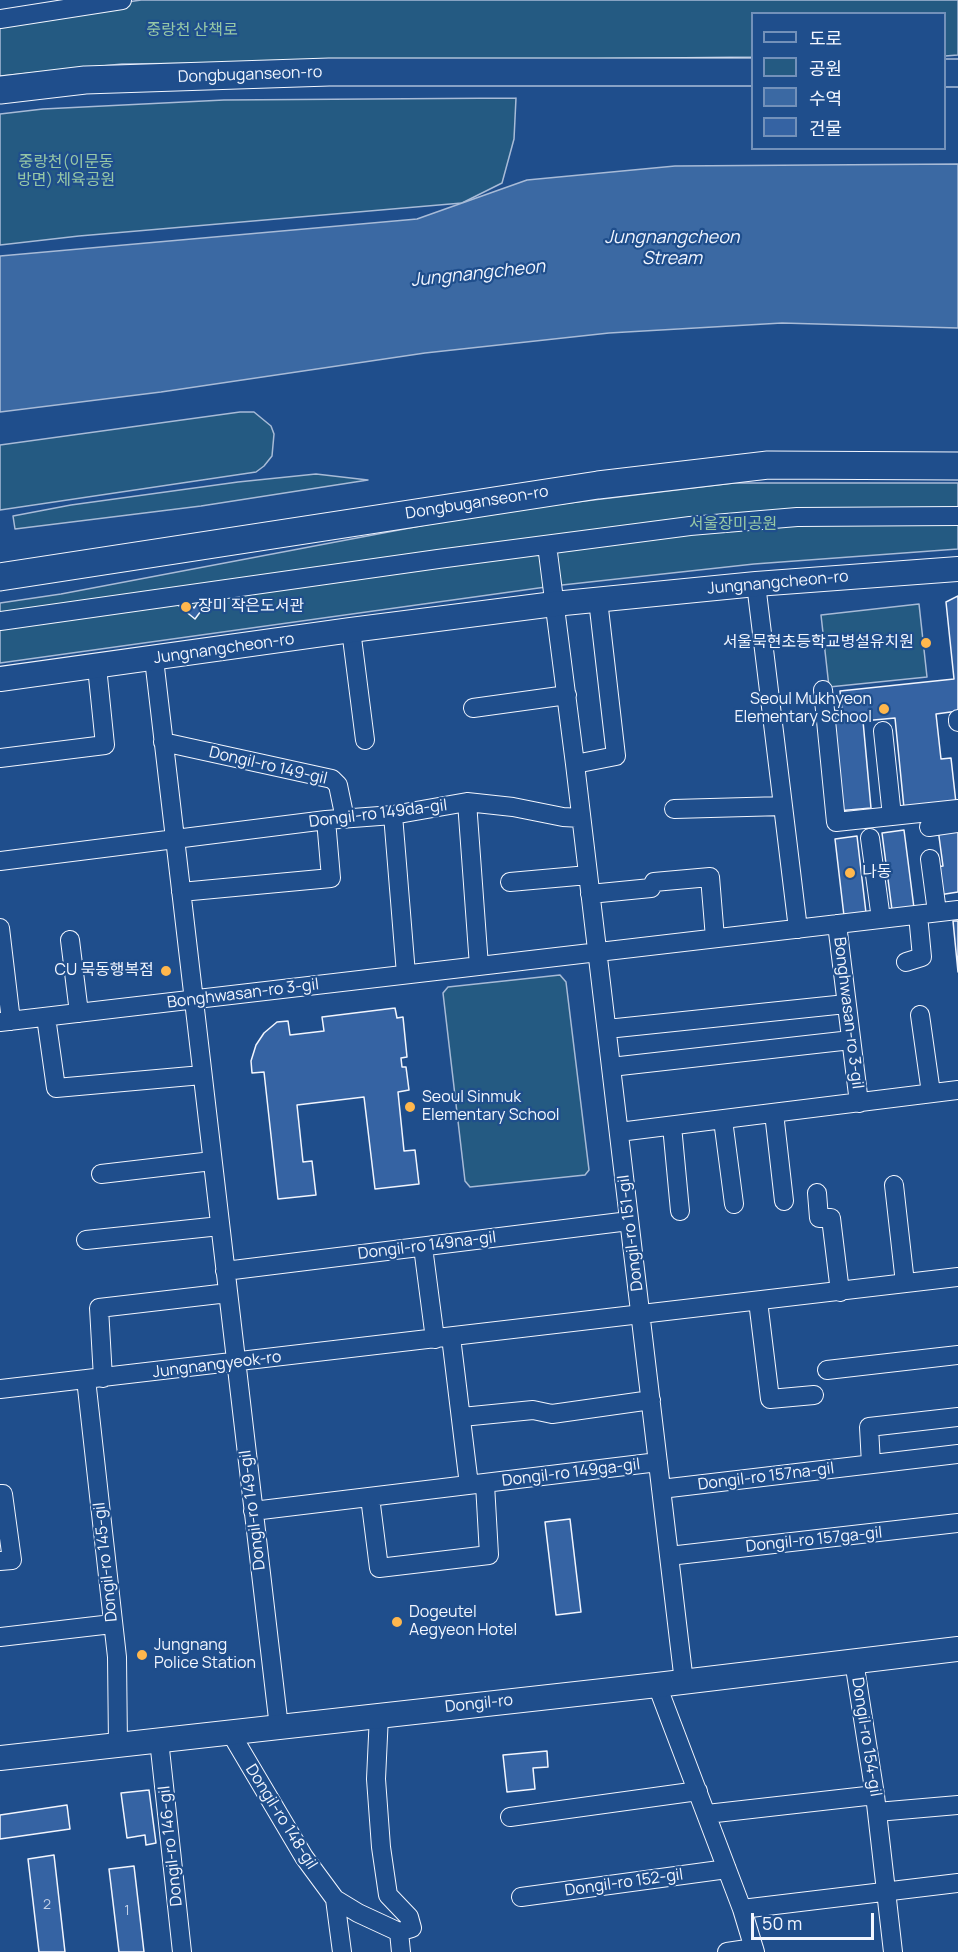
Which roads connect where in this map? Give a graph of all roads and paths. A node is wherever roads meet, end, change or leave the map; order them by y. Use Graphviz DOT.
graph roads {
  1 [pos="122,0"];
  2 [pos="0,19"];
  3 [pos="751,72"];
  4 [pos="0,90"];
  5 [pos="955,466"];
  6 [pos="958,516"];
  7 [pos="547,545"];
  8 [pos="958,569"];
  9 [pos="0,578"];
  10 [pos="756,584"];
  11 [pos="598,600"];
  12 [pos="554,604"];
  13 [pos="0,621"];
  14 [pos="351,630"];
  15 [pos="154,659"];
  16 [pos="97,667"];
  17 [pos="0,679"];
  18 [pos="823,690"];
  19 [pos="567,695"];
  20 [pos="473,708"];
  21 [pos="883,731"];
  22 [pos="365,740"];
  23 [pos="163,742"];
  24 [pos="0,758"];
  25 [pos="575,764"];
  26 [pos="467,802"];
  27 [pos="783,806"];
  28 [pos="674,809"];
  29 [pos="958,809"];
  30 [pos="393,814"];
  31 [pos="892,816"];
  32 [pos="581,818"];
  33 [pos="345,819"];
  34 [pos="326,820"];
  35 [pos="958,824"];
  36 [pos="929,827"];
  37 [pos="870,838"];
  38 [pos="175,840"];
  39 [pos="930,860"];
  40 [pos="0,861"];
  41 [pos="588,875"];
  42 [pos="510,882"];
  43 [pos="181,892"];
  44 [pos="590,894"];
  45 [pos="958,910"];
  46 [pos="937,912"];
  47 [pos="918,915"];
  48 [pos="881,919"];
  49 [pos="837,924"];
  50 [pos="0,928"];
  51 [pos="798,929"];
  52 [pos="715,938"];
  53 [pos="70,939"];
  54 [pos="597,952"];
  55 [pos="906,962"];
  56 [pos="479,966"];
  57 [pos="406,974"];
  58 [pos="194,999"];
  59 [pos="846,1004"];
  60 [pos="79,1013"];
  61 [pos="921,1015"];
  62 [pos="46,1017"];
  63 [pos="5,1021"];
  64 [pos="607,1029"];
  65 [pos="851,1040"];
  66 [pos="611,1067"];
  67 [pos="202,1075"];
  68 [pos="958,1090"];
  69 [pos="931,1093"];
  70 [pos="859,1103"];
  71 [pos="774,1113"];
  72 [pos="723,1120"];
  73 [pos="672,1126"];
  74 [pos="619,1132"];
  75 [pos="212,1161"];
  76 [pos="101,1174"];
  77 [pos="894,1185"];
  78 [pos="817,1193"];
  79 [pos="784,1201"];
  80 [pos="734,1204"];
  81 [pos="680,1212"];
  82 [pos="629,1221"];
  83 [pos="220,1226"];
  84 [pos="86,1240"];
  85 [pos="423,1247"];
  86 [pos="225,1271"];
  87 [pos="958,1277"];
  88 [pos="905,1283"];
  89 [pos="840,1292"];
  90 [pos="228,1293"];
  91 [pos="758,1301"];
  92 [pos="641,1315"];
  93 [pos="443,1338"];
  94 [pos="958,1355"];
  95 [pos="236,1362"];
  96 [pos="826,1370"];
  97 [pos="95,1378"];
  98 [pos="0,1389"];
  99 [pos="814,1395"];
  100 [pos="651,1400"];
  101 [pos="462,1417"];
  102 [pos="958,1417"];
  103 [pos="958,1454"];
  104 [pos="658,1462"];
  105 [pos="871,1464"];
  106 [pos="477,1484"];
  107 [pos="662,1489"];
  108 [pos="0,1494"];
  109 [pos="370,1497"];
  110 [pos="254,1511"];
  111 [pos="958,1523"];
  112 [pos="669,1556"];
  113 [pos="0,1561"];
  114 [pos="112,1624"];
  115 [pos="0,1637"];
  116 [pos="958,1648"];
  117 [pos="854,1661"];
  118 [pos="684,1682"];
  119 [pos="657,1685"];
  120 [pos="379,1715"];
  121 [pos="279,1727"];
  122 [pos="230,1732"];
  123 [pos="159,1740"];
  124 [pos="117,1745"];
  125 [pos="0,1758"];
  126 [pos="698,1791"];
  127 [pos="876,1804"];
  128 [pos="958,1805"];
  129 [pos="707,1814"];
  130 [pos="510,1817"];
  131 [pos="727,1869"];
  132 [pos="958,1883"];
  133 [pos="886,1891"];
  134 [pos="521,1897"];
  135 [pos="335,1899"];
  136 [pos="742,1908"];
  137 [pos="399,1932"];
  138 [pos="754,1950"];
  139 [pos="182,1952"];
  140 [pos="342,1952"];
  141 [pos="401,1952"];
  142 [pos="727,1952"];
  143 [pos="893,1952"];
  1 -- 2 [label="street"];
  3 -- 4 [label="highway, Dongbuganseon-ro"];
  5 -- 9 [label="highway, Dongbuganseon-ro"];
  6 -- 7 [label="street"];
  7 -- 12 [label="street, Dongil-ro 151-gil"];
  7 -- 13 [label="street"];
  8 -- 10 [label="main road, Jungnangcheon-ro"];
  10 -- 11 [label="main road, Jungnangcheon-ro"];
  10 -- 27 [label="street"];
  11 -- 12 [label="main road, Jungnangcheon-ro"];
  11 -- 25 [label="street"];
  12 -- 14 [label="main road, Jungnangcheon-ro"];
  12 -- 19 [label="street, Dongil-ro 151-gil"];
  14 -- 15 [label="main road, Jungnangcheon-ro"];
  14 -- 22 [label="street"];
  15 -- 16 [label="main road, Jungnangcheon-ro"];
  15 -- 23 [label="street, Dongil-ro 149-gil"];
  16 -- 17 [label="main road, Jungnangcheon-ro"];
  16 -- 24 [label="street"];
  18 -- 31 [label="street"];
  19 -- 20 [label="street"];
  19 -- 25 [label="street, Dongil-ro 151-gil"];
  21 -- 31 [label="street"];
  23 -- 33 [label="street, Dongil-ro 149-gil"];
  23 -- 38 [label="street, Dongil-ro 149-gil"];
  25 -- 32 [label="street, Dongil-ro 151-gil"];
  26 -- 30 [label="street, Dongil-ro 149da-gil"];
  26 -- 32 [label="street, Dongil-ro 149da-gil"];
  26 -- 56 [label="street"];
  27 -- 28 [label="street"];
  27 -- 51 [label="street"];
  29 -- 31 [label="street"];
  30 -- 33 [label="street, Dongil-ro 149da-gil"];
  30 -- 57 [label="street"];
  32 -- 41 [label="street, Dongil-ro 151-gil"];
  33 -- 34 [label="street, Dongil-ro 149da-gil"];
  34 -- 38 [label="street, Dongil-ro 149da-gil"];
  34 -- 43 [label="street"];
  35 -- 36 [label="street"];
  37 -- 48 [label="street"];
  38 -- 40 [label="street"];
  38 -- 43 [label="street, Dongil-ro 149-gil"];
  39 -- 46 [label="street"];
  41 -- 42 [label="street"];
  41 -- 44 [label="street, Dongil-ro 151-gil"];
  43 -- 58 [label="street, Dongil-ro 149-gil"];
  44 -- 52 [label="street"];
  44 -- 54 [label="street, Dongil-ro 151-gil"];
  45 -- 46 [label="street, Bonghwasan-ro 3-gil"];
  46 -- 47 [label="street, Bonghwasan-ro 3-gil"];
  47 -- 48 [label="street, Bonghwasan-ro 3-gil"];
  47 -- 55 [label="street"];
  48 -- 49 [label="street, Bonghwasan-ro 3-gil"];
  49 -- 51 [label="street, Bonghwasan-ro 3-gil"];
  49 -- 59 [label="street, Bonghwasan-ro 3-gil"];
  50 -- 63 [label="street"];
  51 -- 52 [label="street, Bonghwasan-ro 3-gil"];
  52 -- 54 [label="street, Bonghwasan-ro 3-gil"];
  53 -- 60 [label="street"];
  54 -- 56 [label="street, Bonghwasan-ro 3-gil"];
  54 -- 64 [label="street, Dongil-ro 151-gil"];
  56 -- 57 [label="street, Bonghwasan-ro 3-gil"];
  57 -- 58 [label="street, Bonghwasan-ro 3-gil"];
  58 -- 60 [label="street, Bonghwasan-ro 3-gil"];
  58 -- 67 [label="street, Dongil-ro 149-gil"];
  59 -- 64 [label="street"];
  59 -- 65 [label="street, Bonghwasan-ro 3-gil"];
  60 -- 62 [label="street, Bonghwasan-ro 3-gil"];
  61 -- 69 [label="street"];
  62 -- 63 [label="street, Bonghwasan-ro 3-gil"];
  62 -- 67 [label="street"];
  64 -- 66 [label="street, Dongil-ro 151-gil"];
  65 -- 66 [label="street"];
  65 -- 70 [label="street, Bonghwasan-ro 3-gil"];
  66 -- 74 [label="street, Dongil-ro 151-gil"];
  67 -- 75 [label="street, Dongil-ro 149-gil"];
  68 -- 69 [label="street"];
  69 -- 70 [label="street"];
  70 -- 71 [label="street"];
  71 -- 72 [label="street"];
  71 -- 79 [label="street"];
  72 -- 73 [label="street"];
  72 -- 80 [label="street"];
  73 -- 74 [label="street"];
  73 -- 81 [label="street"];
  74 -- 82 [label="street, Dongil-ro 151-gil"];
  75 -- 76 [label="street"];
  75 -- 83 [label="street, Dongil-ro 149-gil"];
  77 -- 88 [label="street"];
  78 -- 89 [label="street"];
  82 -- 85 [label="street, Dongil-ro 149na-gil"];
  82 -- 92 [label="street, Dongil-ro 151-gil"];
  83 -- 84 [label="street"];
  83 -- 86 [label="street, Dongil-ro 149-gil"];
  85 -- 86 [label="street, Dongil-ro 149na-gil"];
  85 -- 93 [label="street"];
  86 -- 90 [label="street, Dongil-ro 149-gil"];
  87 -- 88 [label="street, Jungnangyeok-ro"];
  88 -- 89 [label="street, Jungnangyeok-ro"];
  89 -- 91 [label="street, Jungnangyeok-ro"];
  90 -- 95 [label="street, Dongil-ro 149-gil"];
  90 -- 97 [label="street"];
  91 -- 92 [label="street, Jungnangyeok-ro"];
  91 -- 99 [label="street"];
  92 -- 93 [label="street, Jungnangyeok-ro"];
  92 -- 100 [label="street, Dongil-ro 151-gil"];
  93 -- 95 [label="street, Jungnangyeok-ro"];
  93 -- 101 [label="street"];
  94 -- 96 [label="street"];
  95 -- 97 [label="street, Jungnangyeok-ro"];
  95 -- 110 [label="street, Dongil-ro 149-gil"];
  97 -- 98 [label="street, Jungnangyeok-ro"];
  97 -- 114 [label="street, Dongil-ro 145-gil"];
  100 -- 101 [label="street"];
  100 -- 104 [label="street, Dongil-ro 151-gil"];
  101 -- 106 [label="street"];
  102 -- 105 [label="street"];
  103 -- 105 [label="street, Dongil-ro 157na-gil"];
  104 -- 106 [label="street, Dongil-ro 149ga-gil"];
  104 -- 107 [label="street, Dongil-ro 151-gil"];
  105 -- 107 [label="street, Dongil-ro 157na-gil"];
  106 -- 109 [label="street, Dongil-ro 149ga-gil"];
  106 -- 109 [label="street, Dongil-ro 149ga-gil"];
  107 -- 112 [label="street, Dongil-ro 151-gil"];
  108 -- 113 [label="street"];
  109 -- 110 [label="street, Dongil-ro 149ga-gil"];
  110 -- 121 [label="street, Dongil-ro 149-gil"];
  111 -- 112 [label="street, Dongil-ro 157ga-gil"];
  112 -- 118 [label="street, Dongil-ro 151-gil"];
  114 -- 115 [label="street"];
  114 -- 124 [label="street, Dongil-ro 145-gil"];
  116 -- 117 [label="main road, Dongil-ro"];
  117 -- 118 [label="main road, Dongil-ro"];
  117 -- 127 [label="street, Dongil-ro 154-gil"];
  118 -- 119 [label="main road, Dongil-ro"];
  119 -- 120 [label="main road, Dongil-ro"];
  119 -- 126 [label="street"];
  120 -- 121 [label="main road, Dongil-ro"];
  120 -- 137 [label="street"];
  121 -- 122 [label="main road, Dongil-ro"];
  122 -- 123 [label="main road, Dongil-ro"];
  122 -- 135 [label="street, Dongil-ro 148-gil"];
  123 -- 124 [label="main road, Dongil-ro"];
  123 -- 139 [label="street, Dongil-ro 146-gil"];
  124 -- 125 [label="main road, Dongil-ro"];
  126 -- 129 [label="street"];
  126 -- 130 [label="street"];
  127 -- 128 [label="street, Dongil-ro 154-gil"];
  127 -- 129 [label="street"];
  127 -- 133 [label="street, Dongil-ro 154-gil"];
  129 -- 131 [label="street"];
  131 -- 134 [label="street, Dongil-ro 152-gil"];
  131 -- 136 [label="street"];
  132 -- 133 [label="street"];
  133 -- 136 [label="street"];
  133 -- 143 [label="street, Dongil-ro 154-gil"];
  135 -- 137 [label="street, Dongil-ro 148-gil"];
  135 -- 140 [label="street, Dongil-ro 148-gil"];
  136 -- 138 [label="street"];
  137 -- 141 [label="street"];
  138 -- 142 [label="street"];
}
